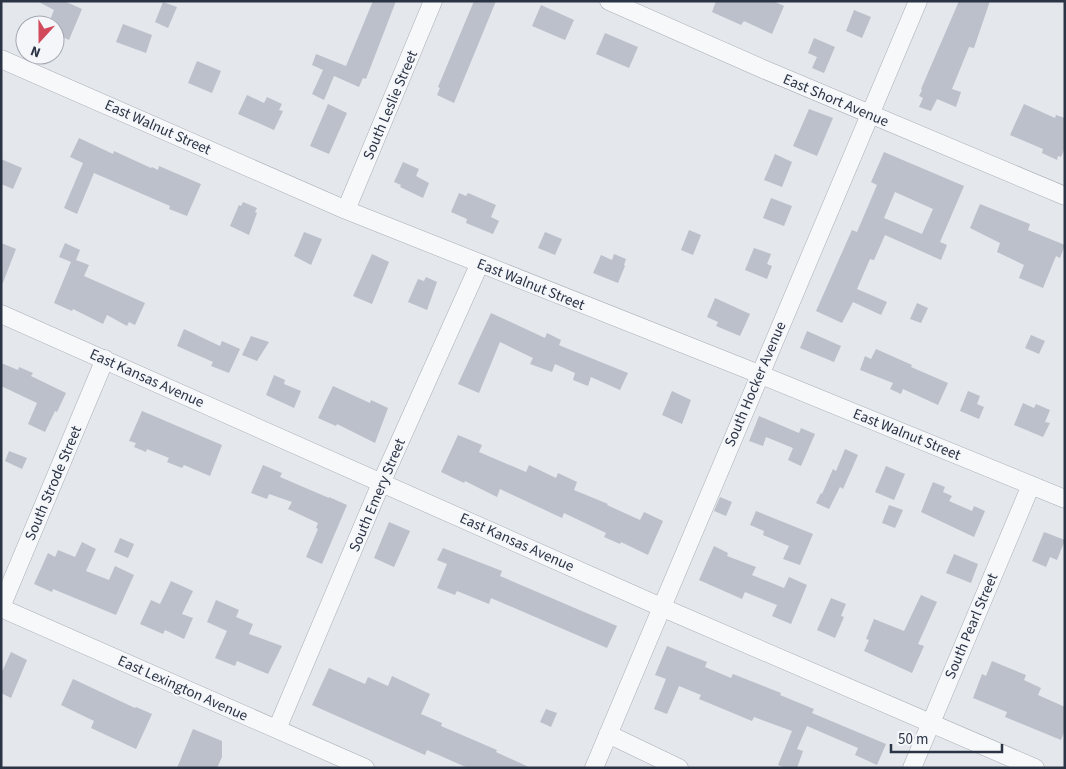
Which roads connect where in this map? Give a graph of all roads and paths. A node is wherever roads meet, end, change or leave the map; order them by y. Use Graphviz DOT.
graph roads {
  1 [pos="433,1"];
  2 [pos="608,1"];
  3 [pos="918,1"];
  4 [pos="1,59"];
  5 [pos="870,114"];
  6 [pos="1065,196"];
  7 [pos="346,210"];
  8 [pos="480,263"];
  9 [pos="1,314"];
  10 [pos="105,359"];
  11 [pos="759,374"];
  12 [pos="382,481"];
  13 [pos="1031,484"];
  14 [pos="1065,499"];
  15 [pos="1,607"];
  16 [pos="661,607"];
  17 [pos="931,724"];
  18 [pos="277,729"];
  19 [pos="608,734"];
  20 [pos="365,768"];
  21 [pos="594,768"];
  22 [pos="679,768"];
  23 [pos="912,768"];
  24 [pos="1035,768"];
  1 -- 7 [label="street, South Leslie Street"];
  2 -- 5 [label="street, East Short Avenue"];
  3 -- 5 [label="street, South Hocker Avenue"];
  4 -- 7 [label="street, East Walnut Street"];
  5 -- 6 [label="street, East Short Avenue"];
  5 -- 11 [label="street, South Hocker Avenue"];
  7 -- 8 [label="street, East Walnut Street"];
  8 -- 11 [label="street, East Walnut Street"];
  8 -- 12 [label="street, South Emery Street"];
  9 -- 10 [label="street, East Kansas Avenue"];
  10 -- 12 [label="street, East Kansas Avenue"];
  10 -- 15 [label="street, South Strode Street"];
  11 -- 13 [label="street, East Walnut Street"];
  11 -- 16 [label="street, South Hocker Avenue"];
  12 -- 16 [label="street, East Kansas Avenue"];
  12 -- 18 [label="street, South Emery Street"];
  13 -- 14 [label="street, East Walnut Street"];
  13 -- 17 [label="street, South Pearl Street"];
  15 -- 18 [label="street, East Lexington Avenue"];
  16 -- 17 [label="street, East Kansas Avenue"];
  16 -- 19 [label="street, South Hocker Avenue"];
  17 -- 23 [label="street, South Pearl Street"];
  17 -- 24 [label="street, East Kansas Avenue"];
  18 -- 20 [label="street, East Lexington Avenue"];
  19 -- 21 [label="street, South Hocker Avenue"];
  19 -- 22 [label="street"];
}
